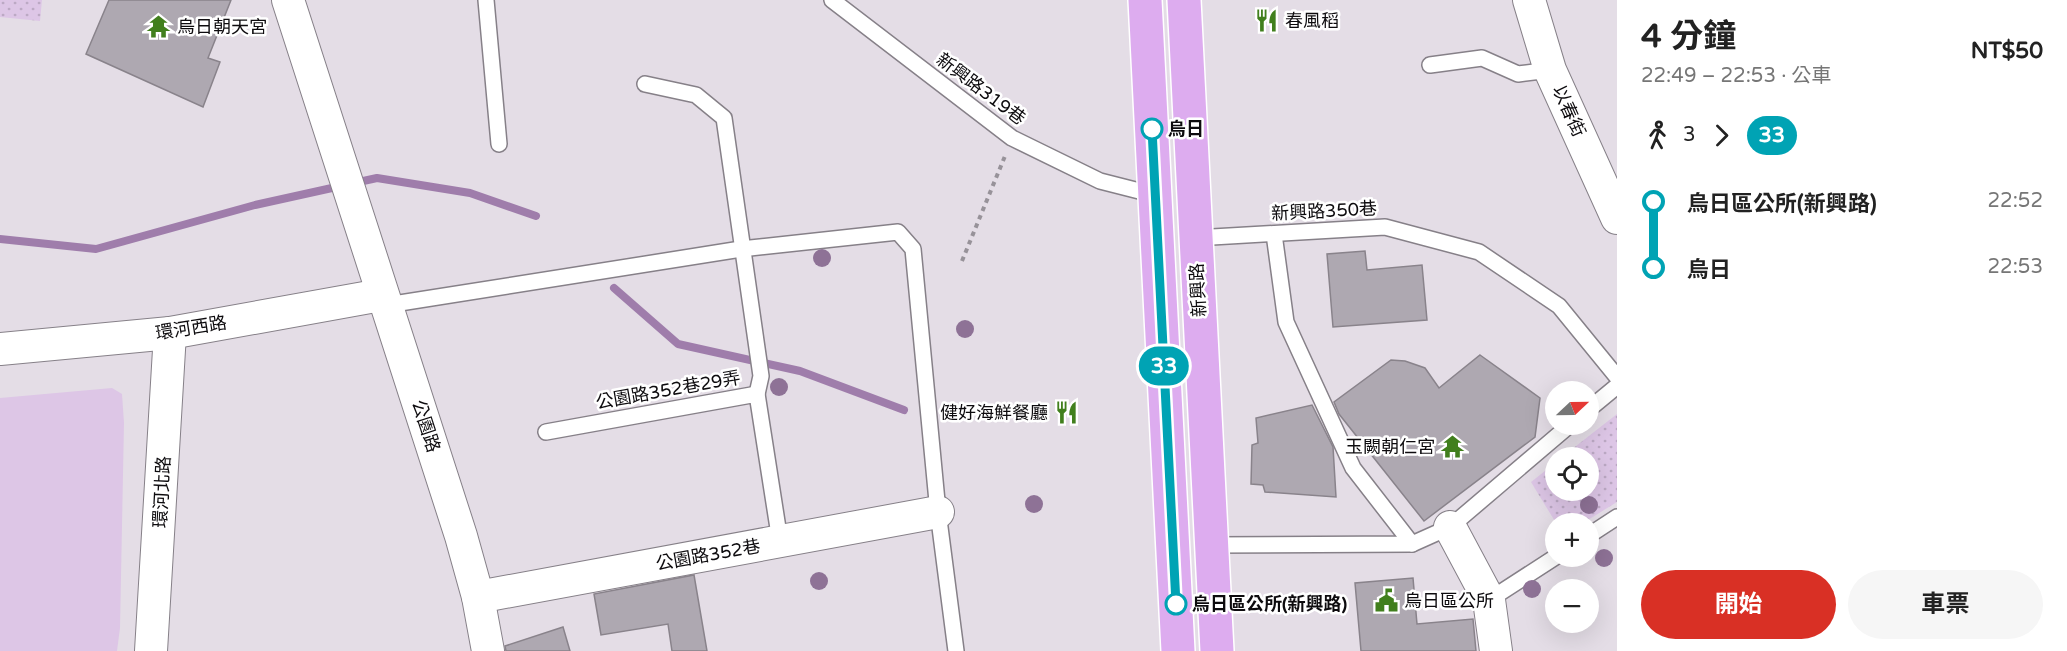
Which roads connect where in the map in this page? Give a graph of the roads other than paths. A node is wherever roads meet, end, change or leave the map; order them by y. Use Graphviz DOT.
graph roads {
  1 [pos="288,0"];
  2 [pos="486,0"];
  3 [pos="832,0"];
  4 [pos="1145,0"];
  5 [pos="1184,0"];
  6 [pos="1529,0"];
  7 [pos="1431,65"];
  8 [pos="1550,70"];
  9 [pos="645,84"];
  10 [pos="500,144"];
  11 [pos="1155,195"];
  12 [pos="1617,219"];
  13 [pos="1274,234"];
  14 [pos="1196,238"];
  15 [pos="741,249"];
  16 [pos="384,300"];
  17 [pos="170,333"];
  18 [pos="0,349"];
  19 [pos="1617,376"];
  20 [pos="1617,386"];
  21 [pos="757,394"];
  22 [pos="1599,401"];
  23 [pos="546,432"];
  24 [pos="1558,435"];
  25 [pos="938,512"];
  26 [pos="1617,518"];
  27 [pos="1450,527"];
  28 [pos="1599,529"];
  29 [pos="780,541"];
  30 [pos="1412,543"];
  31 [pos="1212,546"];
  32 [pos="1545,564"];
  33 [pos="478,597"];
  34 [pos="1489,600"];
  35 [pos="151,651"];
  36 [pos="488,651"];
  37 [pos="956,651"];
  38 [pos="1178,651"];
  39 [pos="1217,651"];
  40 [pos="1496,651"];
  1 -- 16 [label="street, 公園路"];
  2 -- 10 [label="lane"];
  3 -- 11 [label="lane, 新興路319巷"];
  4 -- 11 [label="main road"];
  5 -- 14 [label="main road, 新興路"];
  6 -- 8 [label="street, 以春街"];
  7 -- 8 [label="lane"];
  8 -- 12 [label="street, 以春街"];
  9 -- 15 [label="lane"];
  11 -- 38 [label="main road"];
  13 -- 14 [label="lane, 新興路350巷"];
  13 -- 19 [label="lane, 新興路350巷"];
  13 -- 30 [label="lane"];
  14 -- 31 [label="main road, 新興路"];
  15 -- 16 [label="lane"];
  15 -- 21 [label="lane"];
  15 -- 25 [label="lane"];
  16 -- 17 [label="street, 環河西路"];
  16 -- 33 [label="street, 公園路"];
  17 -- 18 [label="street, 環河西路"];
  17 -- 35 [label="street, 環河北路"];
  20 -- 22 [label="lane"];
  21 -- 23 [label="lane, 公園路352巷29弄"];
  21 -- 29 [label="lane, 公園路352巷29弄"];
  24 -- 27 [label="lane"];
  25 -- 29 [label="street, 公園路352巷"];
  25 -- 37 [label="lane"];
  26 -- 28 [label="lane"];
  27 -- 30 [label="lane"];
  27 -- 34 [label="street"];
  29 -- 33 [label="street, 公園路352巷"];
  30 -- 31 [label="lane"];
  31 -- 39 [label="main road, 新興路"];
  32 -- 34 [label="lane"];
  33 -- 36 [label="street, 公園路"];
  34 -- 40 [label="street"];
}
